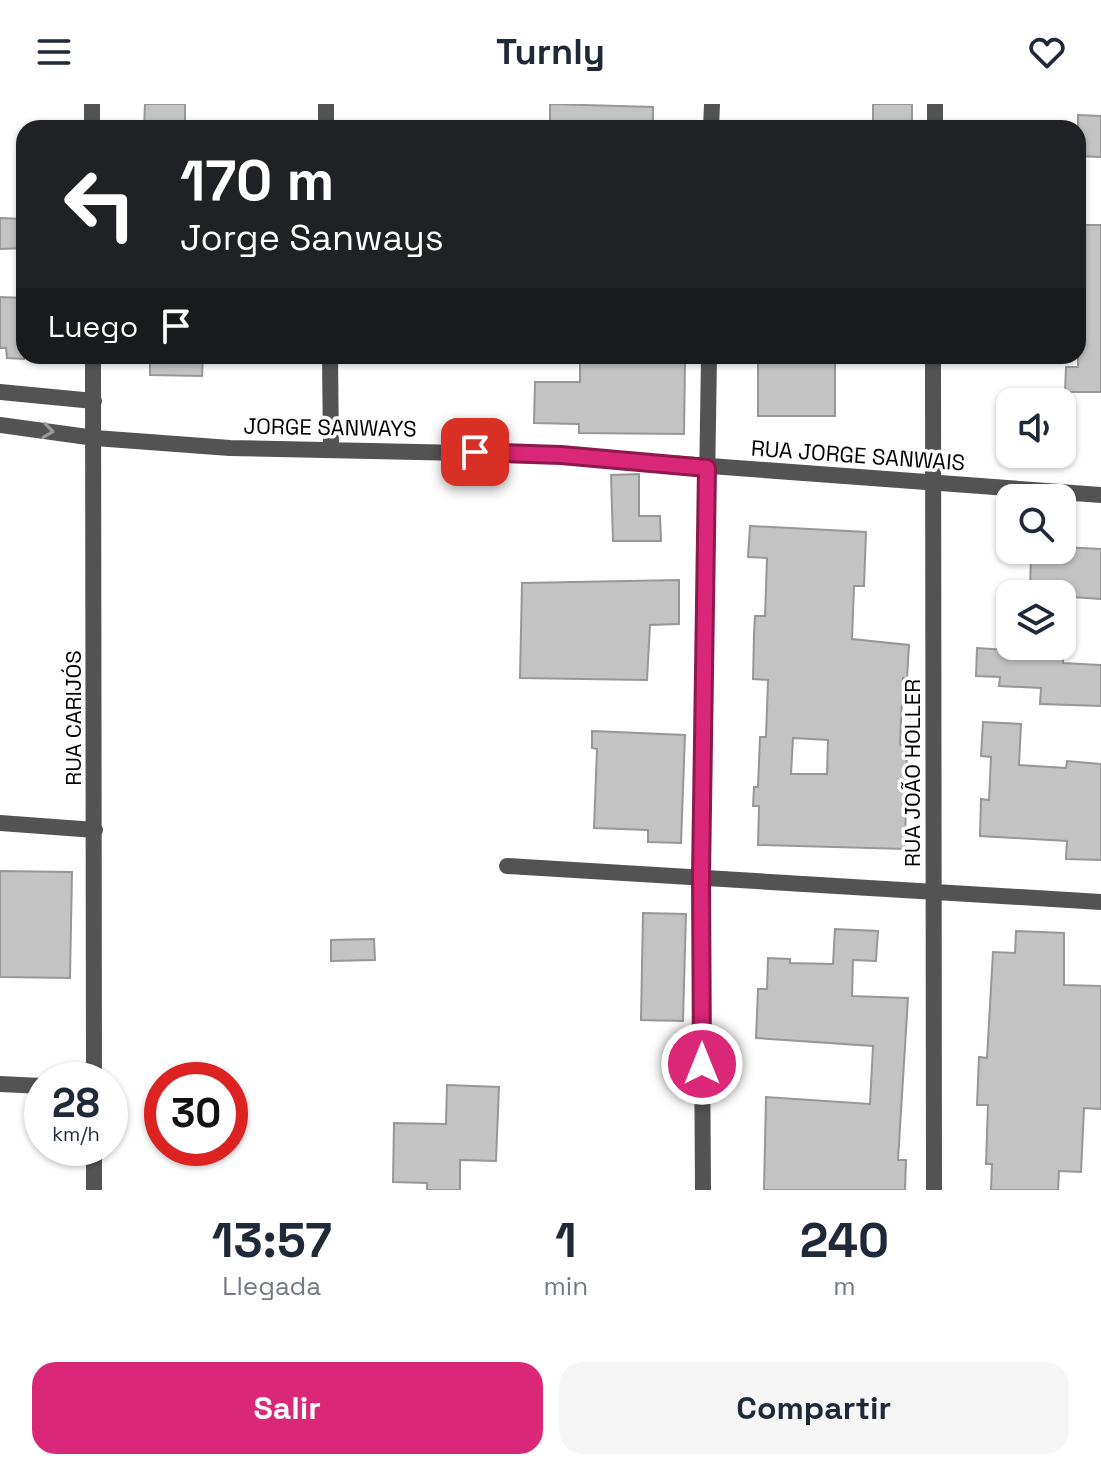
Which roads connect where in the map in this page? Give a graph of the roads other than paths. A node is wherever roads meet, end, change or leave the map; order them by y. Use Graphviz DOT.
graph roads {
  1 [pos="93,364"];
  2 [pos="330,364"];
  3 [pos="709,364"];
  4 [pos="933,364"];
  5 [pos="0,392"];
  6 [pos="94,401"];
  7 [pos="0,425"];
  8 [pos="95,438"];
  9 [pos="331,449"];
  10 [pos="707,468"];
  11 [pos="933,481"];
  12 [pos="1101,495"];
  13 [pos="0,823"];
  14 [pos="95,830"];
  15 [pos="507,866"];
  16 [pos="701,876"];
  17 [pos="934,892"];
  18 [pos="1101,902"];
  19 [pos="94,1062"];
  20 [pos="0,1084"];
  21 [pos="24,1085"];
  22 [pos="94,1166"];
  23 [pos="94,1190"];
  24 [pos="703,1190"];
  25 [pos="934,1190"];
  1 -- 6 [label="street, RUA CARIJÓS"];
  2 -- 9 [label="street"];
  3 -- 10 [label="street"];
  4 -- 11 [label="street, RUA JOÃO HOLLER"];
  5 -- 6 [label="street"];
  6 -- 8 [label="street, RUA CARIJÓS"];
  7 -- 8 [label="street, one-way"];
  8 -- 9 [label="street, JORGE SANWAYS"];
  8 -- 14 [label="street, RUA CARIJÓS"];
  9 -- 10 [label="street, JORGE SANWAYS"];
  10 -- 11 [label="street, RUA JORGE SANWAIS"];
  10 -- 16 [label="street"];
  11 -- 12 [label="street, RUA JORGE SANWAIS"];
  11 -- 17 [label="street, RUA JOÃO HOLLER"];
  13 -- 14 [label="street"];
  14 -- 19 [label="street, RUA CARIJÓS"];
  15 -- 16 [label="street"];
  16 -- 17 [label="street"];
  16 -- 24 [label="street"];
  17 -- 18 [label="street"];
  17 -- 25 [label="street, RUA JOÃO HOLLER"];
  20 -- 21 [label="street"];
  22 -- 23 [label="street"];
}
